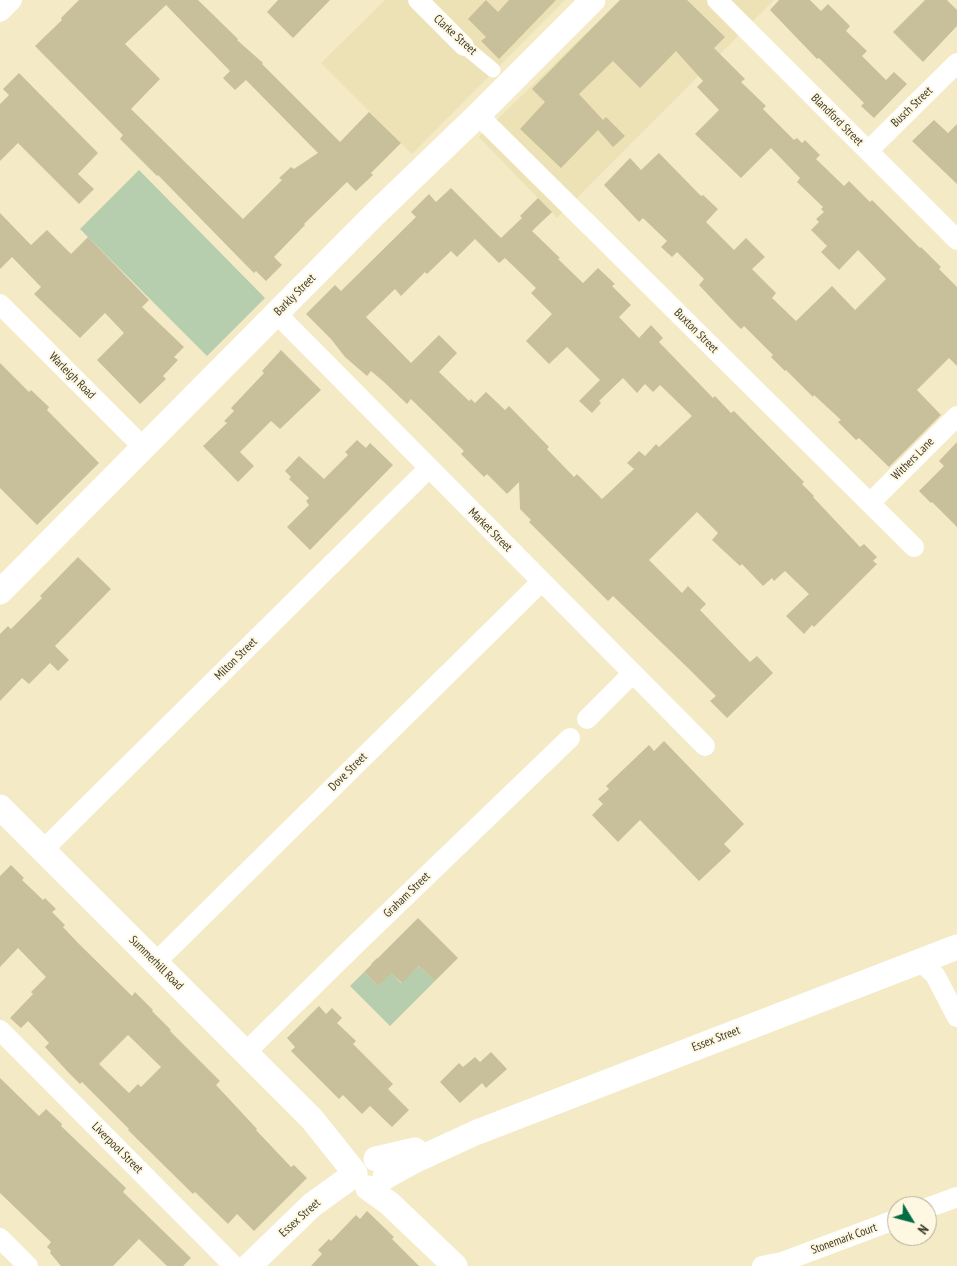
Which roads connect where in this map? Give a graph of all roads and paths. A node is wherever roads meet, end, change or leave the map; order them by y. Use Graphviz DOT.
graph roads {
  1 [pos="12,0"];
  2 [pos="418,0"];
  3 [pos="593,0"];
  4 [pos="717,0"];
  5 [pos="0,12"];
  6 [pos="464,46"];
  7 [pos="957,63"];
  8 [pos="493,70"];
  9 [pos="478,115"];
  10 [pos="868,151"];
  11 [pos="957,240"];
  12 [pos="0,304"];
  13 [pos="277,314"];
  14 [pos="957,416"];
  15 [pos="144,448"];
  16 [pos="429,468"];
  17 [pos="870,503"];
  18 [pos="914,547"];
  19 [pos="541,582"];
  20 [pos="0,592"];
  21 [pos="633,673"];
  22 [pos="587,719"];
  23 [pos="570,738"];
  24 [pos="705,746"];
  25 [pos="0,808"];
  26 [pos="43,850"];
  27 [pos="957,947"];
  28 [pos="920,961"];
  29 [pos="155,963"];
  30 [pos="957,1017"];
  31 [pos="0,1030"];
  32 [pos="245,1053"];
  33 [pos="370,1174"];
  34 [pos="957,1197"];
  35 [pos="937,1204"];
  36 [pos="887,1223"];
  37 [pos="0,1238"];
  38 [pos="28,1266"];
  39 [pos="234,1266"];
  40 [pos="249,1266"];
  41 [pos="272,1266"];
  42 [pos="456,1266"];
  43 [pos="762,1266"];
  1 -- 5 [label="street"];
  2 -- 6 [label="street, Clarke Street"];
  3 -- 9 [label="street, Barkly Street"];
  4 -- 10 [label="street, Blandford Street"];
  6 -- 8 [label="street, Clarke Street"];
  7 -- 10 [label="street, Busch Street"];
  9 -- 13 [label="street, Barkly Street"];
  9 -- 17 [label="street, Buxton Street"];
  10 -- 11 [label="street, Blandford Street"];
  12 -- 15 [label="street, Warleigh Road"];
  13 -- 15 [label="street, Barkly Street"];
  13 -- 16 [label="street, Market Street"];
  14 -- 17 [label="street, Withers Lane"];
  15 -- 20 [label="street, Barkly Street"];
  16 -- 19 [label="street, Market Street"];
  16 -- 26 [label="street, Milton Street"];
  17 -- 18 [label="street, Buxton Street"];
  19 -- 21 [label="street, Market Street"];
  19 -- 29 [label="street, Dove Street"];
  21 -- 22 [label="street"];
  21 -- 24 [label="street, Market Street"];
  23 -- 32 [label="street, Graham Street"];
  25 -- 26 [label="street, Summerhill Road"];
  26 -- 29 [label="street, Summerhill Road"];
  27 -- 28 [label="street, Essex Street"];
  28 -- 30 [label="street"];
  28 -- 33 [label="street, Essex Street"];
  29 -- 32 [label="street, Summerhill Road"];
  31 -- 39 [label="street, Liverpool Street"];
  32 -- 33 [label="street, Summerhill Road"];
  33 -- 40 [label="street, Essex Street"];
  33 -- 41 [label="street, Essex Street"];
  33 -- 42 [label="street, Summerhill Road"];
  34 -- 35 [label="street"];
  36 -- 43 [label="street, Stonemark Court"];
  37 -- 38 [label="street"];
}
